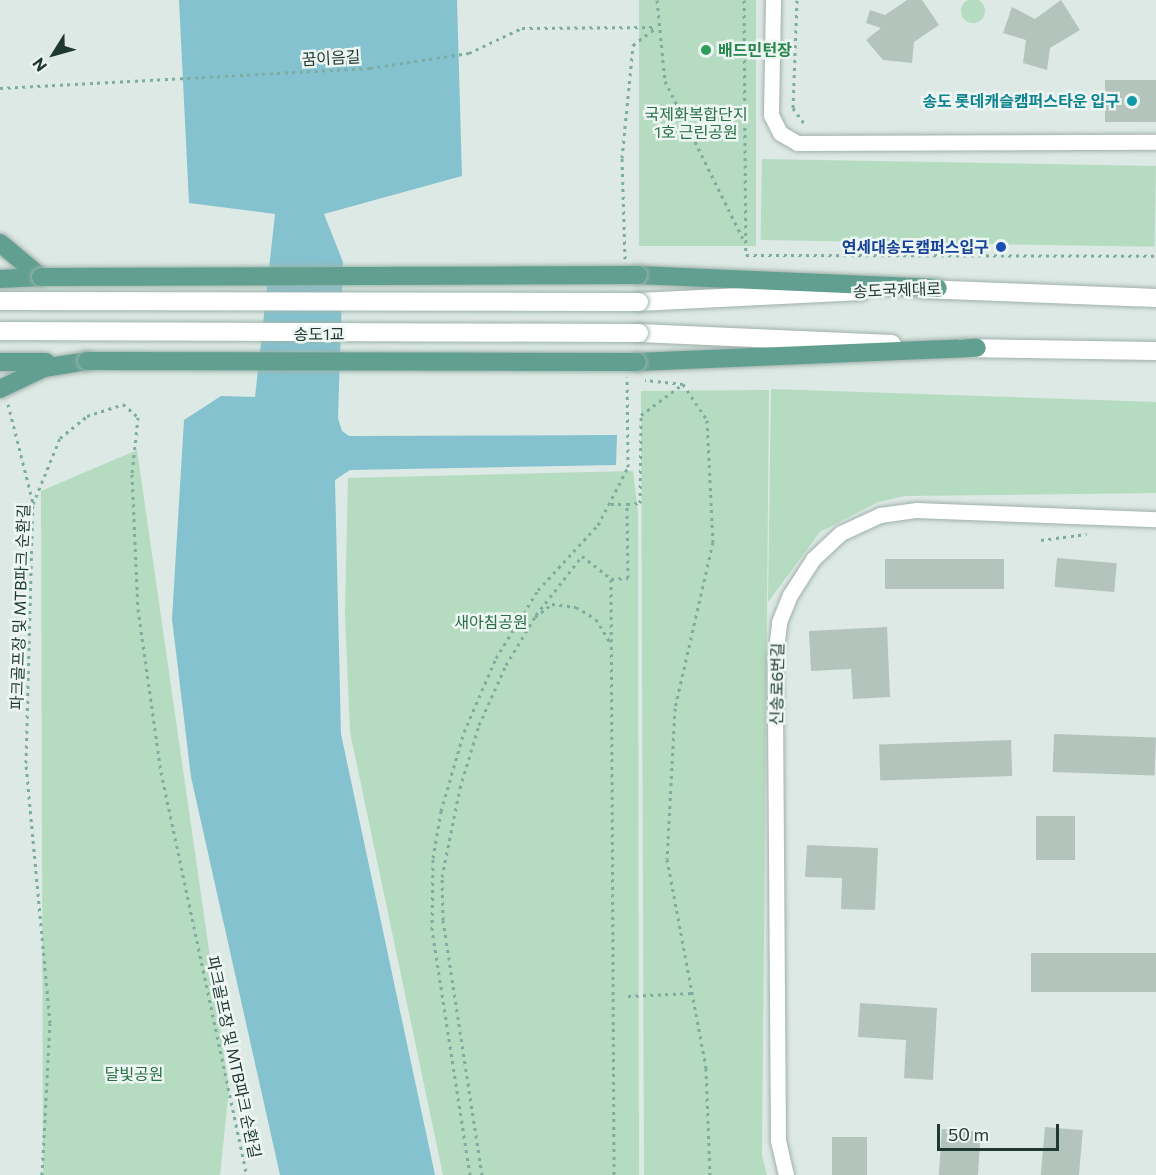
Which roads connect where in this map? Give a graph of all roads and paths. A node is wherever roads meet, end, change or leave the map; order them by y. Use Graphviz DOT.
graph roads {
  1 [pos="657,0"];
  2 [pos="744,0"];
  3 [pos="773,0"];
  4 [pos="797,0"];
  5 [pos="657,27"];
  6 [pos="0,88"];
  7 [pos="803,126"];
  8 [pos="1156,142"];
  9 [pos="624,223"];
  10 [pos="743,240"];
  11 [pos="0,243"];
  12 [pos="1156,256"];
  13 [pos="41,277"];
  14 [pos="0,279"];
  15 [pos="938,288"];
  16 [pos="1156,298"];
  17 [pos="0,301"];
  18 [pos="639,302"];
  19 [pos="0,331"];
  20 [pos="977,348"];
  21 [pos="1156,351"];
  22 [pos="87,361"];
  23 [pos="0,362"];
  24 [pos="637,371"];
  25 [pos="683,384"];
  26 [pos="3,398"];
  27 [pos="0,411"];
  28 [pos="33,504"];
  29 [pos="627,504"];
  30 [pos="1156,519"];
  31 [pos="1096,534"];
  32 [pos="1041,540"];
  33 [pos="611,579"];
  34 [pos="535,617"];
  35 [pos="611,644"];
  36 [pos="695,992"];
  37 [pos="628,996"];
  38 [pos="42,1175"];
  39 [pos="248,1175"];
  40 [pos="470,1175"];
  41 [pos="482,1175"];
  42 [pos="614,1175"];
  43 [pos="710,1175"];
  44 [pos="786,1175"];
  1 -- 5 [label="path"];
  2 -- 10 [label="path"];
  3 -- 8 [label="street"];
  4 -- 7 [label="path"];
  5 -- 6 [label="path, 꿈이음길"];
  5 -- 9 [label="path"];
  5 -- 10 [label="path"];
  10 -- 12 [label="path"];
  11 -- 13 [label="main road"];
  13 -- 14 [label="main road"];
  13 -- 15 [label="main road, bridge"];
  15 -- 16 [label="main road, 송도국제대로"];
  15 -- 18 [label="main road, 송도국제대로"];
  17 -- 18 [label="main road, 송도1교, bridge"];
  19 -- 20 [label="main road, 송도1교, bridge"];
  20 -- 21 [label="main road"];
  20 -- 24 [label="main road"];
  22 -- 23 [label="main road"];
  22 -- 24 [label="main road, bridge"];
  22 -- 26 [label="main road"];
  24 -- 25 [label="path"];
  25 -- 29 [label="path"];
  25 -- 36 [label="path"];
  26 -- 27 [label="path"];
  26 -- 28 [label="path"];
  28 -- 38 [label="path, 파크골프장 및 MTB파크 순환길"];
  28 -- 39 [label="path, 파크골프장 및 MTB파크 순환길"];
  29 -- 33 [label="path"];
  29 -- 40 [label="path"];
  30 -- 44 [label="street, 신송로6번길"];
  31 -- 32 [label="path"];
  33 -- 34 [label="path"];
  33 -- 35 [label="path"];
  34 -- 35 [label="path"];
  34 -- 41 [label="path"];
  35 -- 42 [label="path"];
  36 -- 37 [label="path"];
  36 -- 43 [label="path"];
}
